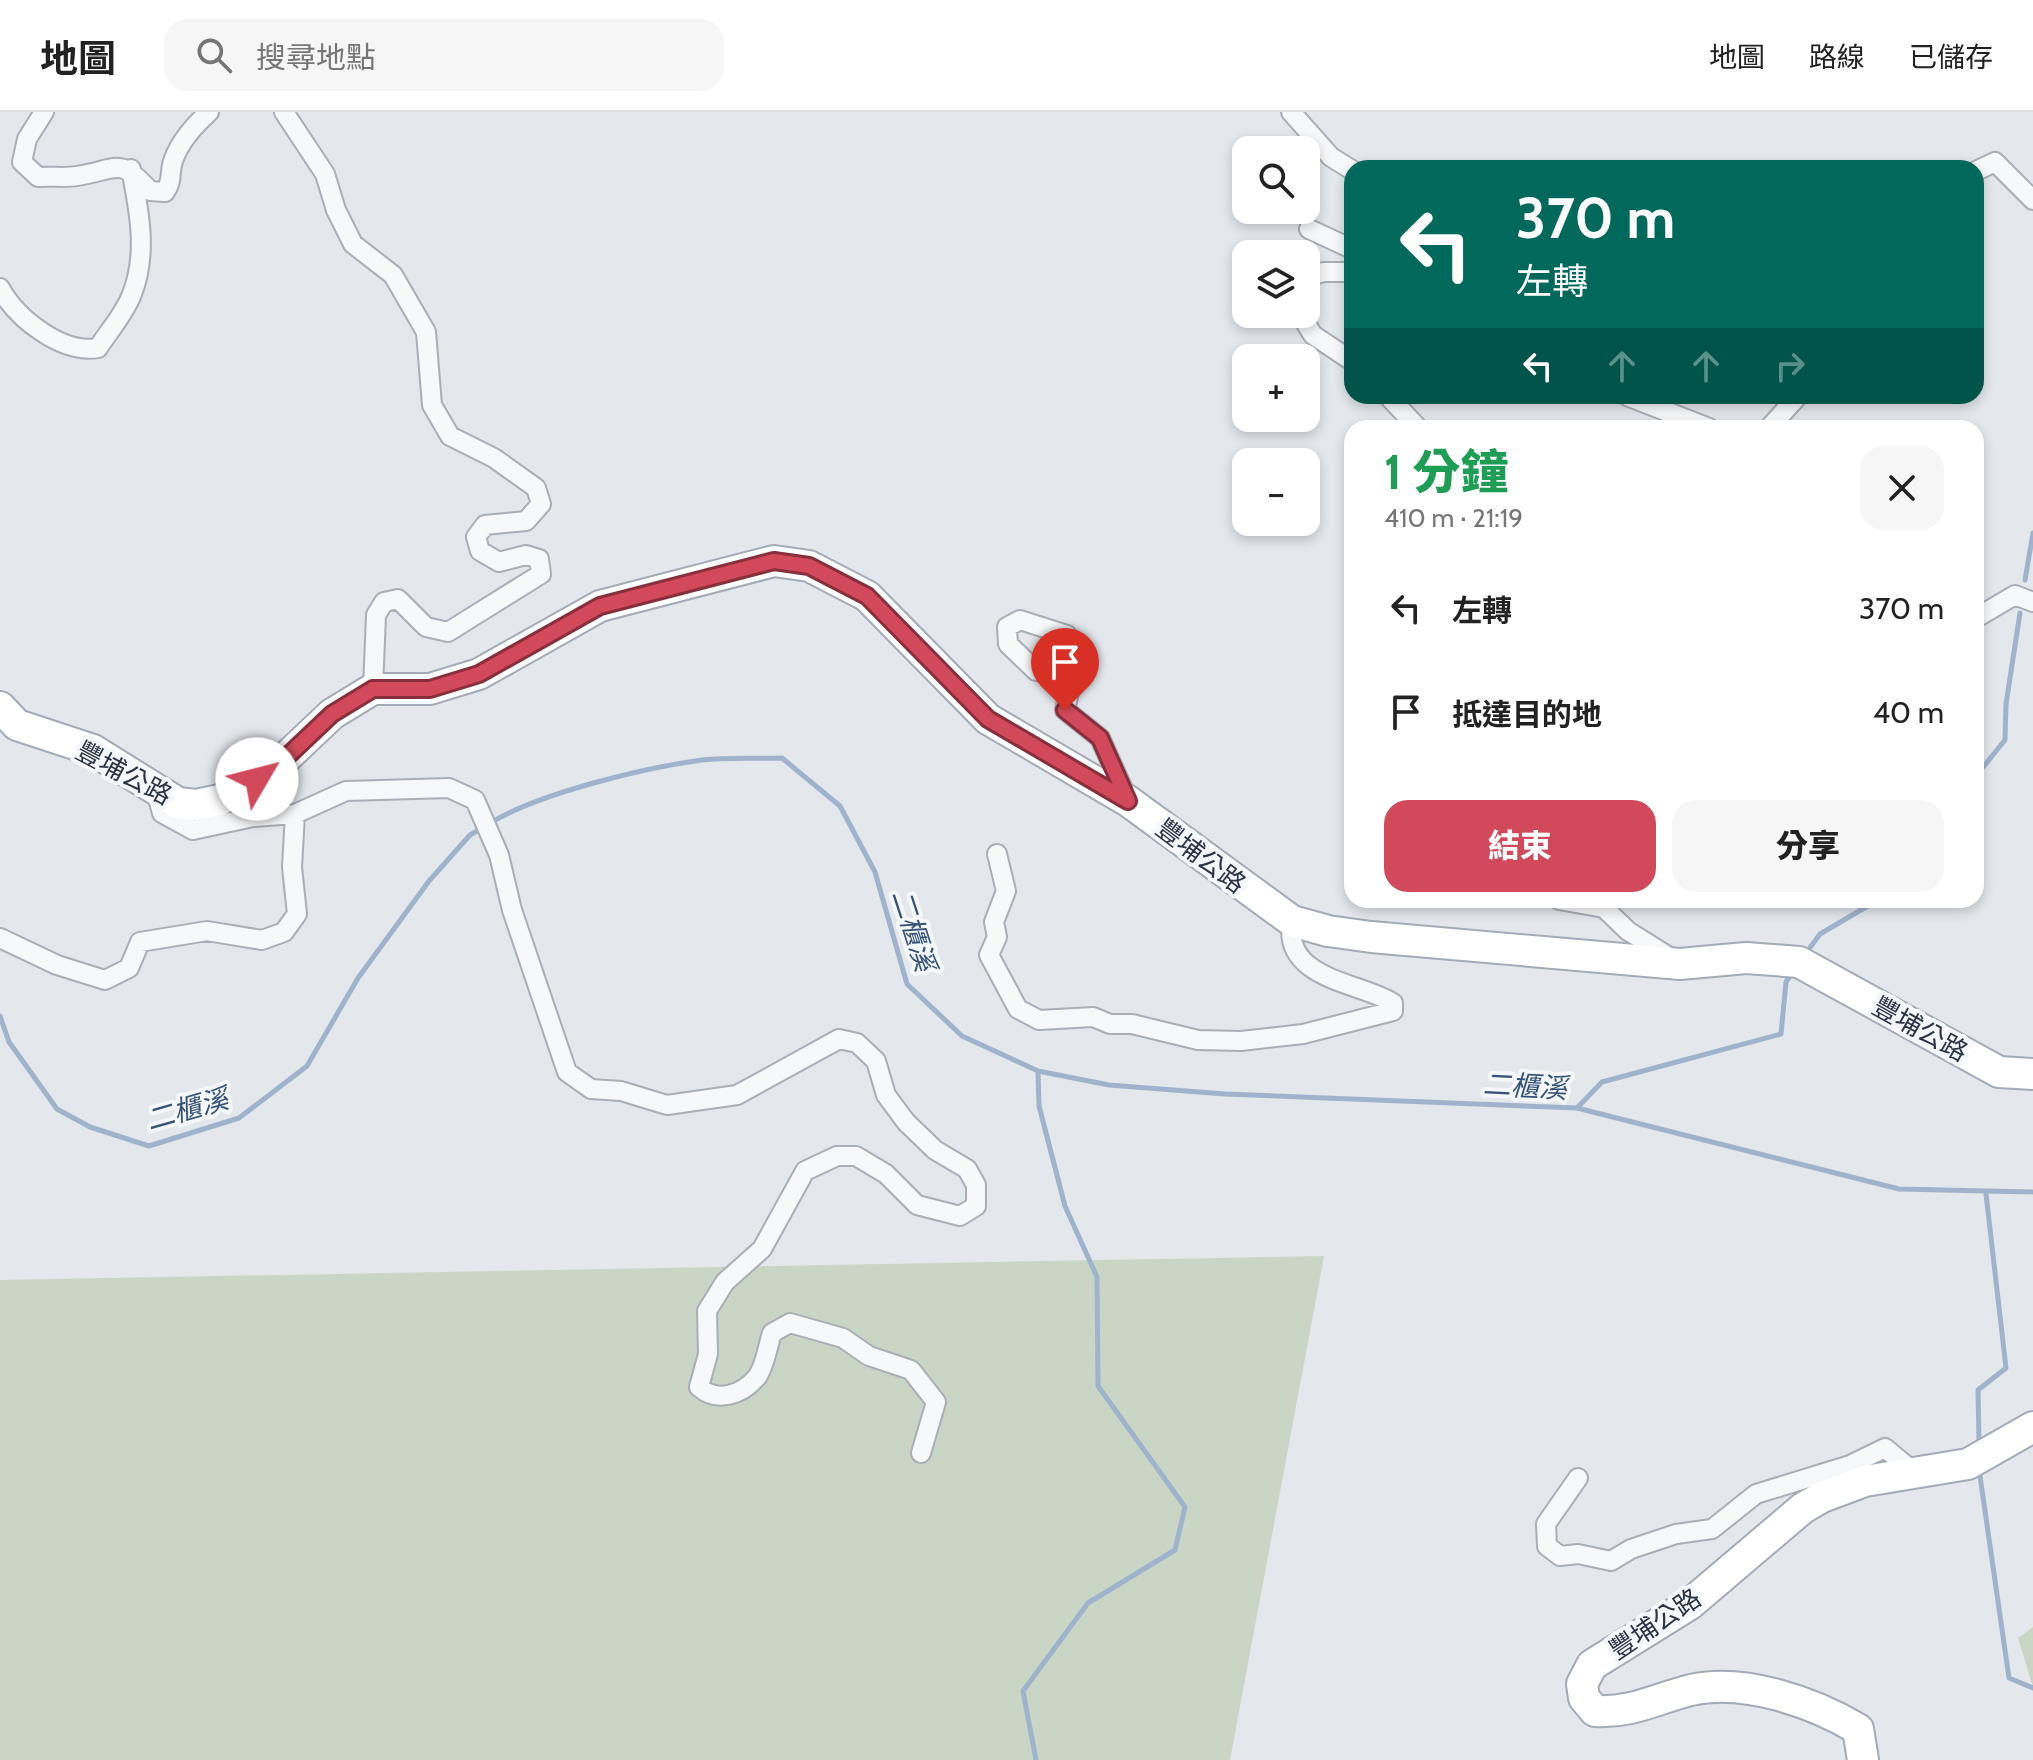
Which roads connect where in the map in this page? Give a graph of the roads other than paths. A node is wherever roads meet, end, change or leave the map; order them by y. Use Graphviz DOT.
graph roads {
  1 [pos="44,112"];
  2 [pos="209,112"];
  3 [pos="284,112"];
  4 [pos="1291,112"];
  5 [pos="1344,165"];
  6 [pos="1984,167"];
  7 [pos="131,169"];
  8 [pos="2033,200"];
  9 [pos="1309,229"];
  10 [pos="1344,245"];
  11 [pos="1344,272"];
  12 [pos="1320,273"];
  13 [pos="0,288"];
  14 [pos="1309,328"];
  15 [pos="1344,356"];
  16 [pos="1396,404"];
  17 [pos="1648,404"];
  18 [pos="1791,404"];
  19 [pos="1410,420"];
  20 [pos="1688,420"];
  21 [pos="1776,420"];
  22 [pos="2033,602"];
  23 [pos="1984,613"];
  24 [pos="1067,635"];
  25 [pos="373,689"];
  26 [pos="0,707"];
  27 [pos="155,788"];
  28 [pos="1128,801"];
  29 [pos="295,814"];
  30 [pos="997,854"];
  31 [pos="1604,908"];
  32 [pos="1292,921"];
  33 [pos="0,938"];
  34 [pos="1680,964"];
  35 [pos="2033,1074"];
  36 [pos="2033,1427"];
  37 [pos="921,1453"];
  38 [pos="1914,1472"];
  39 [pos="1578,1478"];
  40 [pos="1863,1760"];
  1 -- 7 [label="street"];
  2 -- 7 [label="street"];
  3 -- 25 [label="street"];
  4 -- 5 [label="street"];
  6 -- 8 [label="street"];
  7 -- 13 [label="street"];
  9 -- 10 [label="street"];
  11 -- 12 [label="street"];
  14 -- 15 [label="street"];
  16 -- 19 [label="street"];
  17 -- 20 [label="street"];
  18 -- 21 [label="street"];
  22 -- 23 [label="street"];
  24 -- 28 [label="street"];
  25 -- 27 [label="main road, 豐埔公路"];
  25 -- 28 [label="main road, 豐埔公路"];
  26 -- 27 [label="main road, 豐埔公路"];
  27 -- 29 [label="street"];
  28 -- 32 [label="main road, 豐埔公路"];
  29 -- 33 [label="street"];
  29 -- 37 [label="street"];
  30 -- 32 [label="street"];
  31 -- 34 [label="street"];
  32 -- 34 [label="main road, 豐埔公路"];
  34 -- 35 [label="main road, 豐埔公路"];
  36 -- 38 [label="main road, 豐埔公路"];
  38 -- 39 [label="street"];
  38 -- 40 [label="main road, 豐埔公路"];
}
